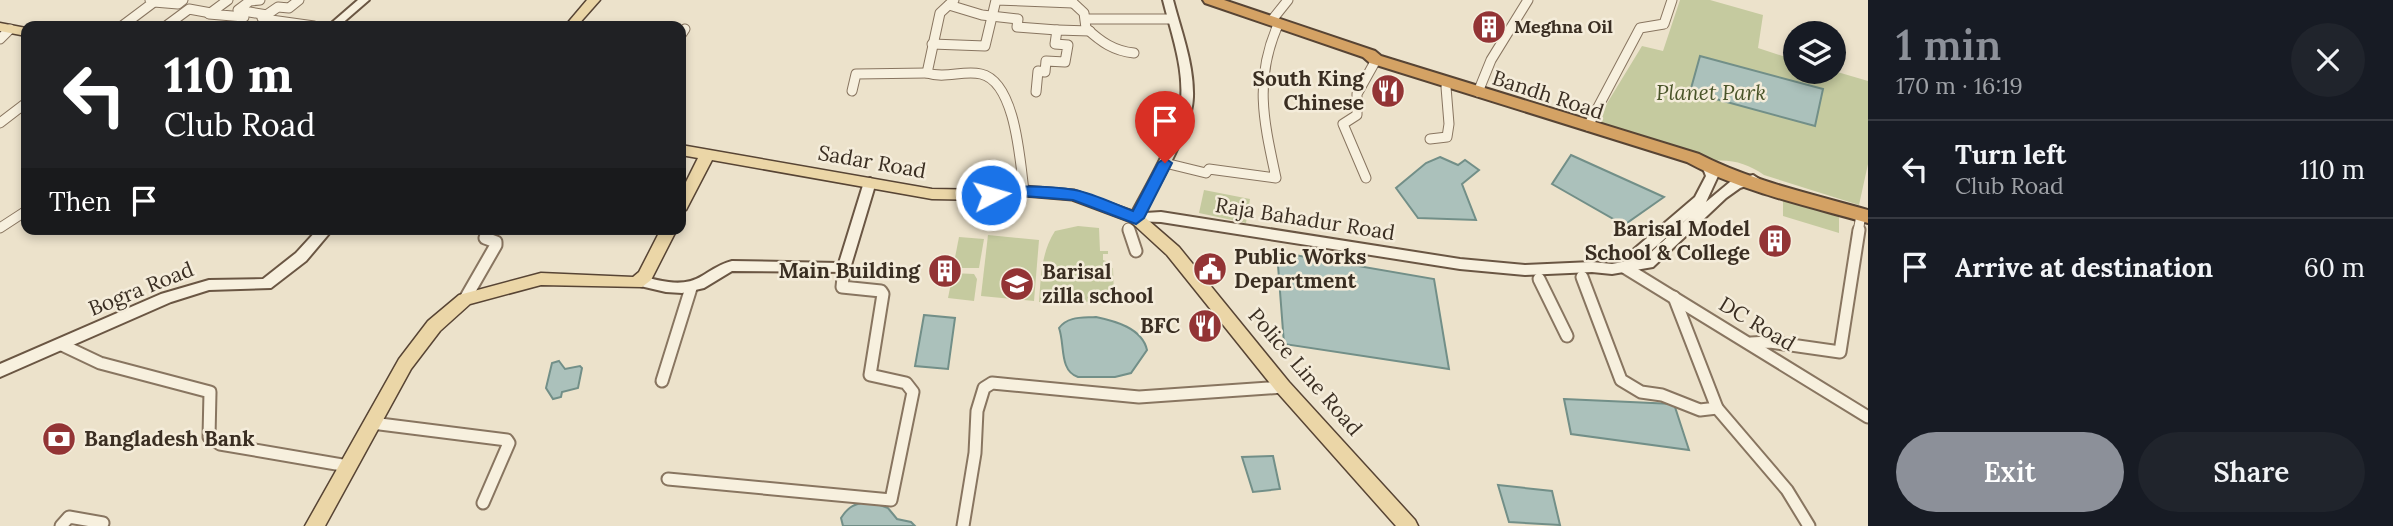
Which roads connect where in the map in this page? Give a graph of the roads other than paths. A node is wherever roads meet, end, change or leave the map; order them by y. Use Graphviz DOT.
graph roads {
  1 [pos="183,0"];
  2 [pos="194,0"];
  3 [pos="228,0"];
  4 [pos="260,0"];
  5 [pos="299,0"];
  6 [pos="365,0"];
  7 [pos="594,0"];
  8 [pos="1196,0"];
  9 [pos="1210,0"];
  10 [pos="1288,0"];
  11 [pos="1528,0"];
  12 [pos="1672,0"];
  13 [pos="152,1"];
  14 [pos="1072,1"];
  15 [pos="951,2"];
  16 [pos="1173,2"];
  17 [pos="189,9"];
  18 [pos="211,13"];
  19 [pos="247,15"];
  20 [pos="991,16"];
  21 [pos="1087,19"];
  22 [pos="1173,19"];
  23 [pos="128,21"];
  24 [pos="173,21"];
  25 [pos="239,21"];
  26 [pos="267,21"];
  27 [pos="339,21"];
  28 [pos="575,21"];
  29 [pos="1274,24"];
  30 [pos="5,28"];
  31 [pos="1057,30"];
  32 [pos="1090,31"];
  33 [pos="0,38"];
  34 [pos="932,44"];
  35 [pos="1134,53"];
  36 [pos="1376,60"];
  37 [pos="927,73"];
  38 [pos="1446,86"];
  39 [pos="852,91"];
  40 [pos="1036,92"];
  41 [pos="1478,92"];
  42 [pos="21,107"];
  43 [pos="0,123"];
  44 [pos="1588,126"];
  45 [pos="1430,139"];
  46 [pos="686,151"];
  47 [pos="707,155"];
  48 [pos="1165,163"];
  49 [pos="1708,166"];
  50 [pos="1366,178"];
  51 [pos="1752,179"];
  52 [pos="870,182"];
  53 [pos="1024,191"];
  54 [pos="686,196"];
  55 [pos="21,214"];
  56 [pos="1866,214"];
  57 [pos="1131,226"];
  58 [pos="0,228"];
  59 [pos="321,235"];
  60 [pos="486,235"];
  61 [pos="666,235"];
  62 [pos="1136,251"];
  63 [pos="1623,267"];
  64 [pos="844,268"];
  65 [pos="1582,277"];
  66 [pos="1539,279"];
  67 [pos="641,281"];
  68 [pos="691,288"];
  69 [pos="1674,297"];
  70 [pos="465,299"];
  71 [pos="1567,336"];
  72 [pos="1751,342"];
  73 [pos="62,345"];
  74 [pos="0,371"];
  75 [pos="662,381"];
  76 [pos="1283,387"];
  77 [pos="1717,408"];
  78 [pos="1868,417"];
  79 [pos="372,423"];
  80 [pos="348,466"];
  81 [pos="668,479"];
  82 [pos="483,503"];
  83 [pos="103,523"];
  84 [pos="61,526"];
  85 [pos="315,526"];
  86 [pos="963,526"];
  87 [pos="1408,526"];
  88 [pos="1809,526"];
  1 -- 13 [label="street"];
  2 -- 17 [label="street"];
  3 -- 18 [label="street"];
  4 -- 19 [label="street"];
  5 -- 26 [label="street"];
  6 -- 27 [label="main road"];
  7 -- 28 [label="main road"];
  8 -- 29 [label="highway, Bandh Road"];
  9 -- 29 [label="highway, Bandh Road"];
  10 -- 29 [label="street"];
  11 -- 41 [label="street"];
  12 -- 44 [label="street"];
  13 -- 23 [label="street"];
  14 -- 20 [label="street"];
  14 -- 21 [label="street"];
  15 -- 20 [label="street"];
  15 -- 34 [label="street"];
  16 -- 22 [label="main road"];
  17 -- 18 [label="street"];
  17 -- 24 [label="street"];
  18 -- 19 [label="street"];
  19 -- 25 [label="street"];
  19 -- 26 [label="street"];
  20 -- 31 [label="street"];
  20 -- 34 [label="street"];
  21 -- 22 [label="street"];
  21 -- 32 [label="street"];
  22 -- 48 [label="main road"];
  29 -- 36 [label="highway, Bandh Road"];
  29 -- 48 [label="street"];
  30 -- 33 [label="street"];
  31 -- 32 [label="street"];
  31 -- 40 [label="street"];
  32 -- 35 [label="street"];
  34 -- 37 [label="street"];
  36 -- 38 [label="highway, Bandh Road"];
  36 -- 41 [label="highway, Bandh Road"];
  36 -- 50 [label="street"];
  37 -- 39 [label="street"];
  37 -- 53 [label="street"];
  38 -- 45 [label="street"];
  38 -- 49 [label="highway, Bandh Road"];
  41 -- 44 [label="highway, Bandh Road"];
  42 -- 43 [label="street"];
  44 -- 49 [label="highway, Bandh Road"];
  46 -- 47 [label="main road, Sadar Road"];
  47 -- 52 [label="main road, Sadar Road"];
  47 -- 54 [label="main road"];
  48 -- 57 [label="main road"];
  49 -- 51 [label="highway, Bandh Road"];
  49 -- 63 [label="main road"];
  51 -- 56 [label="highway, Bandh Road"];
  51 -- 63 [label="main road, Raja Bahadur Road"];
  52 -- 53 [label="main road, Sadar Road"];
  52 -- 64 [label="main road"];
  53 -- 57 [label="main road, Sadar Road"];
  55 -- 58 [label="street"];
  56 -- 72 [label="street"];
  57 -- 62 [label="street"];
  57 -- 63 [label="main road, Raja Bahadur Road"];
  57 -- 66 [label="main road, Raja Bahadur Road"];
  57 -- 76 [label="main road, Police Line Road"];
  59 -- 73 [label="main road, Bogra Road"];
  60 -- 70 [label="street"];
  61 -- 67 [label="main road"];
  63 -- 65 [label="main road, Raja Bahadur Road"];
  63 -- 69 [label="street, DC Road"];
  64 -- 68 [label="main road"];
  64 -- 81 [label="street"];
  65 -- 66 [label="main road, Raja Bahadur Road"];
  65 -- 77 [label="street"];
  66 -- 71 [label="street"];
  67 -- 68 [label="main road"];
  67 -- 70 [label="main road"];
  68 -- 75 [label="street"];
  69 -- 72 [label="street, DC Road"];
  69 -- 77 [label="street"];
  70 -- 79 [label="main road"];
  72 -- 78 [label="street, DC Road"];
  73 -- 74 [label="main road, Bogra Road"];
  73 -- 80 [label="street"];
  76 -- 86 [label="street"];
  76 -- 87 [label="main road, Police Line Road"];
  77 -- 88 [label="street"];
  79 -- 80 [label="main road"];
  79 -- 82 [label="street"];
  80 -- 85 [label="main road"];
  83 -- 84 [label="street"];
}
